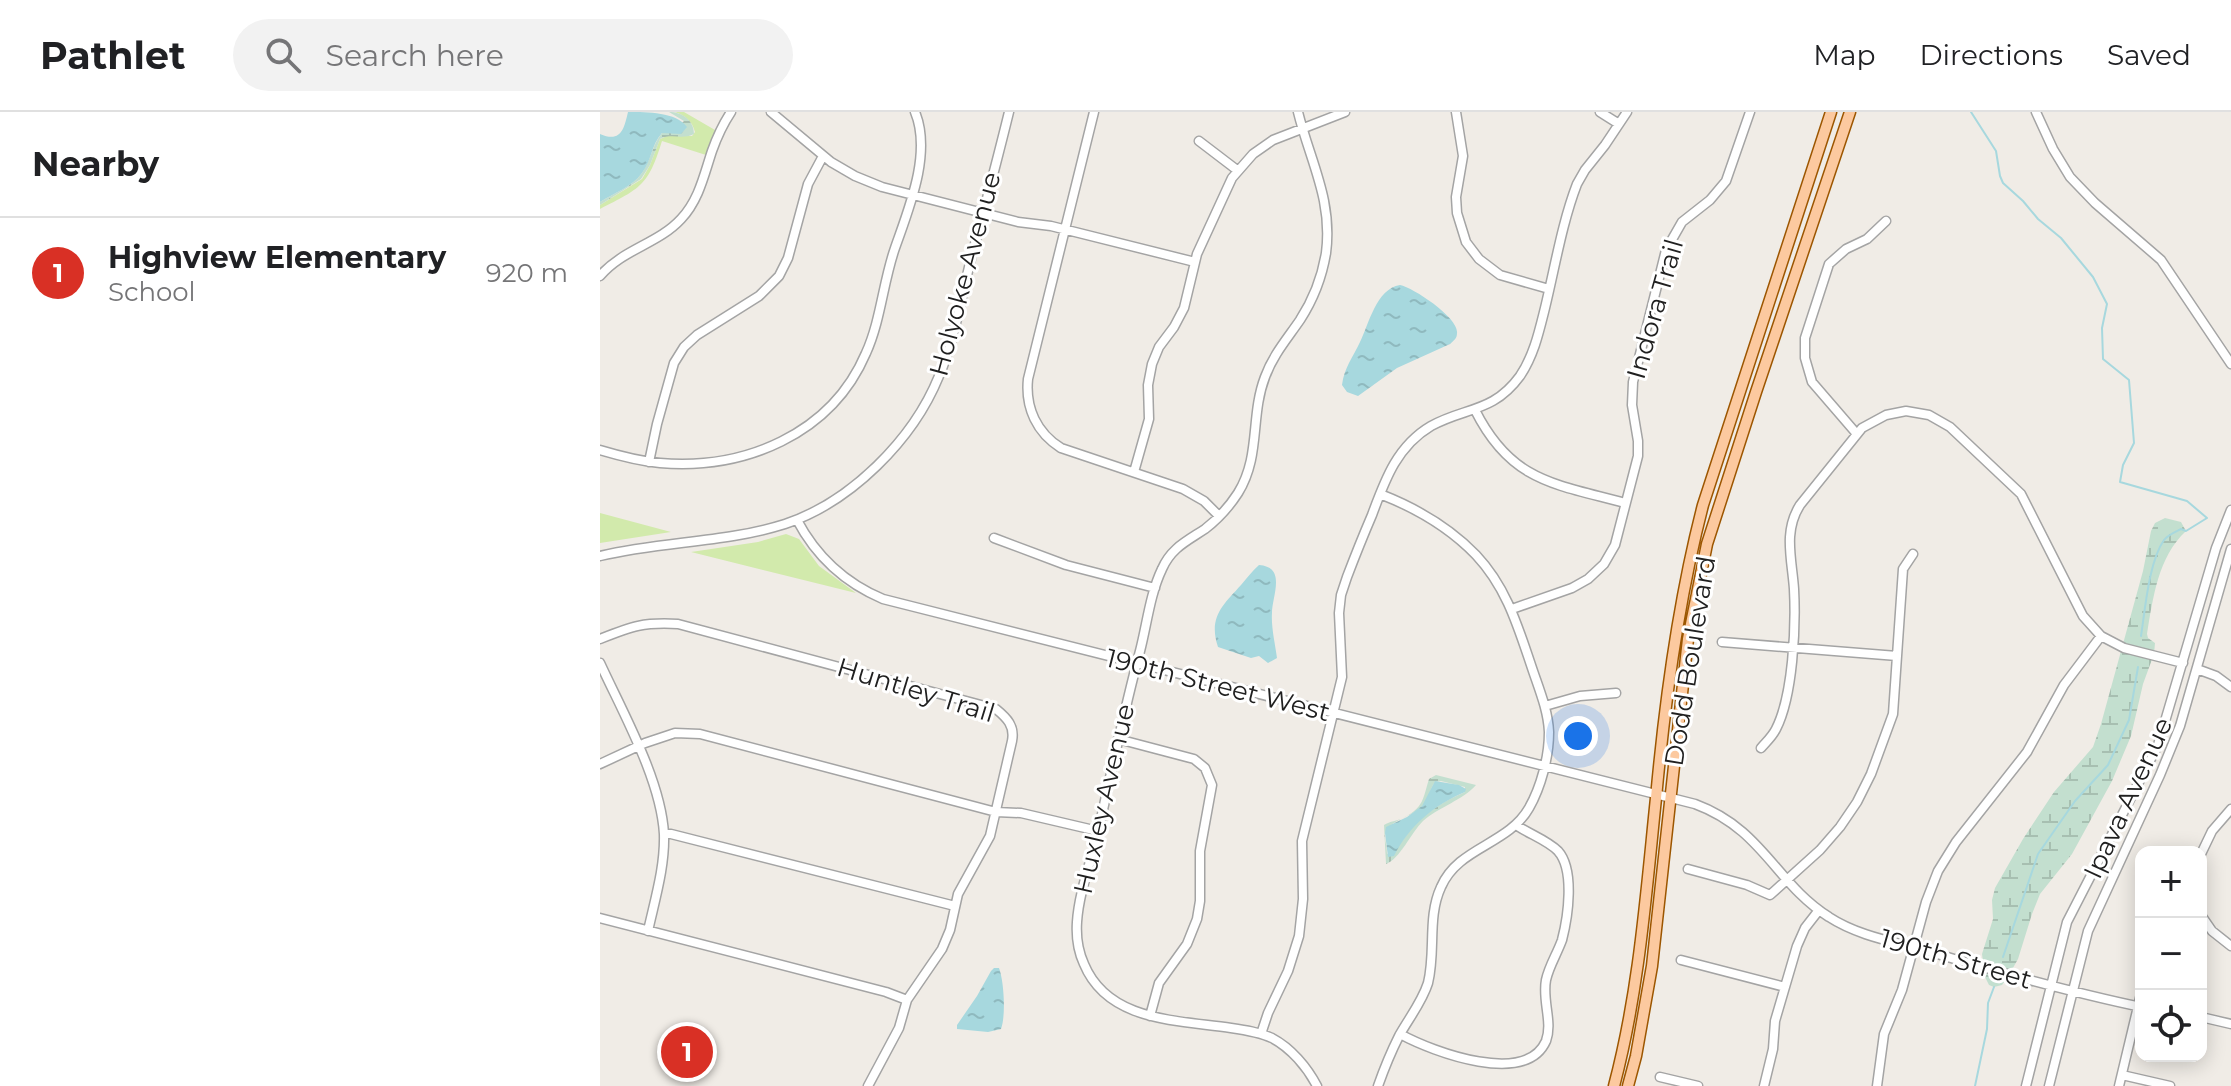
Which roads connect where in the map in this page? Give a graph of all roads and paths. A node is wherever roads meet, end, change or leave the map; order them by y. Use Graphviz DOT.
graph roads {
  1 [pos="731,112"];
  2 [pos="771,112"];
  3 [pos="915,112"];
  4 [pos="1009,112"];
  5 [pos="1094,112"];
  6 [pos="1298,112"];
  7 [pos="1345,112"];
  8 [pos="1456,112"];
  9 [pos="1600,112"];
  10 [pos="1627,112"];
  11 [pos="1750,112"];
  12 [pos="1831,112"];
  13 [pos="1850,112"];
  14 [pos="2036,112"];
  15 [pos="1619,124"];
  16 [pos="1302,128"];
  17 [pos="1199,141"];
  18 [pos="823,156"];
  19 [pos="1237,170"];
  20 [pos="911,195"];
  21 [pos="983,213"];
  22 [pos="1886,221"];
  23 [pos="1065,230"];
  24 [pos="1195,262"];
  25 [pos="600,276"];
  26 [pos="1549,289"];
  27 [pos="2231,364"];
  28 [pos="1475,410"];
  29 [pos="1856,433"];
  30 [pos="600,450"];
  31 [pos="649,462"];
  32 [pos="1134,472"];
  33 [pos="1380,494"];
  34 [pos="1625,503"];
  35 [pos="2231,510"];
  36 [pos="1219,516"];
  37 [pos="797,520"];
  38 [pos="994,538"];
  39 [pos="2231,549"];
  40 [pos="1913,554"];
  41 [pos="600,556"];
  42 [pos="1155,588"];
  43 [pos="1512,609"];
  44 [pos="2101,636"];
  45 [pos="600,639"];
  46 [pos="1722,642"];
  47 [pos="1792,648"];
  48 [pos="1897,656"];
  49 [pos="600,663"];
  50 [pos="2183,663"];
  51 [pos="1136,664"];
  52 [pos="2197,669"];
  53 [pos="2231,687"];
  54 [pos="1616,693"];
  55 [pos="1545,706"];
  56 [pos="1333,714"];
  57 [pos="1118,739"];
  58 [pos="638,746"];
  59 [pos="1761,748"];
  60 [pos="600,764"];
  61 [pos="1544,767"];
  62 [pos="1656,795"];
  63 [pos="1670,798"];
  64 [pos="2231,809"];
  65 [pos="996,812"];
  66 [pos="1516,825"];
  67 [pos="1098,831"];
  68 [pos="664,834"];
  69 [pos="2205,846"];
  70 [pos="1688,869"];
  71 [pos="1787,878"];
  72 [pos="955,906"];
  73 [pos="1819,910"];
  74 [pos="600,918"];
  75 [pos="2203,918"];
  76 [pos="648,931"];
  77 [pos="2231,946"];
  78 [pos="1913,947"];
  79 [pos="1681,960"];
  80 [pos="2050,986"];
  81 [pos="1785,987"];
  82 [pos="2072,992"];
  83 [pos="907,1000"];
  84 [pos="2135,1005"];
  85 [pos="1150,1016"];
  86 [pos="2207,1018"];
  87 [pos="2231,1024"];
  88 [pos="2135,1025"];
  89 [pos="1261,1034"];
  90 [pos="1400,1034"];
  91 [pos="2122,1075"];
  92 [pos="1660,1077"];
  93 [pos="868,1086"];
  94 [pos="1317,1086"];
  95 [pos="1378,1086"];
  96 [pos="1614,1086"];
  97 [pos="1628,1086"];
  98 [pos="1698,1086"];
  99 [pos="1764,1086"];
  100 [pos="1877,1086"];
  101 [pos="2026,1086"];
  102 [pos="2049,1086"];
  103 [pos="2119,1086"];
  104 [pos="2170,1086"];
  1 -- 25 [label="street"];
  2 -- 18 [label="street"];
  3 -- 20 [label="street"];
  4 -- 21 [label="street, Holyoke Avenue"];
  5 -- 23 [label="street"];
  6 -- 16 [label="street, Huxley Avenue"];
  7 -- 16 [label="street"];
  8 -- 26 [label="street"];
  9 -- 15 [label="street"];
  10 -- 15 [label="street"];
  11 -- 34 [label="street, Indora Trail"];
  12 -- 62 [label="main road, Dodd Boulevard"];
  13 -- 63 [label="main road, Dodd Boulevard"];
  14 -- 27 [label="street"];
  15 -- 26 [label="street"];
  16 -- 19 [label="street"];
  16 -- 36 [label="street, Huxley Avenue"];
  17 -- 19 [label="street"];
  18 -- 20 [label="street"];
  18 -- 31 [label="street"];
  19 -- 24 [label="street"];
  20 -- 21 [label="street"];
  20 -- 31 [label="street"];
  21 -- 23 [label="street"];
  21 -- 37 [label="street, Holyoke Avenue"];
  22 -- 29 [label="street"];
  23 -- 24 [label="street"];
  23 -- 32 [label="street"];
  24 -- 32 [label="street"];
  26 -- 28 [label="street"];
  28 -- 33 [label="street"];
  28 -- 34 [label="street"];
  29 -- 44 [label="street"];
  29 -- 47 [label="street"];
  30 -- 31 [label="street"];
  32 -- 36 [label="street"];
  33 -- 43 [label="street"];
  33 -- 56 [label="street"];
  34 -- 43 [label="street, Indora Trail"];
  35 -- 50 [label="street, Ipava Avenue"];
  36 -- 42 [label="street, Huxley Avenue"];
  37 -- 41 [label="street, Holyoke Avenue"];
  37 -- 51 [label="street, 190th Street West"];
  38 -- 42 [label="street"];
  39 -- 52 [label="street, Ipava Avenue"];
  40 -- 48 [label="street"];
  42 -- 51 [label="street, Huxley Avenue"];
  43 -- 55 [label="street"];
  44 -- 50 [label="street"];
  44 -- 78 [label="street"];
  45 -- 65 [label="street, Huntley Trail"];
  46 -- 47 [label="street"];
  47 -- 48 [label="street"];
  47 -- 59 [label="street"];
  48 -- 71 [label="street"];
  49 -- 58 [label="street"];
  50 -- 80 [label="street, Ipava Avenue"];
  51 -- 56 [label="street, 190th Street West"];
  51 -- 57 [label="street, Huxley Avenue"];
  52 -- 53 [label="street"];
  52 -- 82 [label="street, Ipava Avenue"];
  54 -- 55 [label="street"];
  55 -- 61 [label="street"];
  56 -- 61 [label="street, 190th Street West"];
  56 -- 89 [label="street"];
  57 -- 67 [label="street, Huxley Avenue"];
  57 -- 85 [label="street"];
  58 -- 60 [label="street"];
  58 -- 65 [label="street"];
  58 -- 68 [label="street"];
  61 -- 62 [label="street, 190th Street West"];
  61 -- 66 [label="street"];
  62 -- 63 [label="street, 190th Street West"];
  62 -- 96 [label="main road, Dodd Boulevard"];
  63 -- 71 [label="street, 190th Street"];
  63 -- 97 [label="main road, Dodd Boulevard"];
  64 -- 69 [label="street"];
  65 -- 67 [label="street"];
  65 -- 72 [label="street, Huntley Trail"];
  66 -- 90 [label="street"];
  66 -- 90 [label="street"];
  67 -- 85 [label="street, Huxley Avenue"];
  68 -- 72 [label="street"];
  68 -- 76 [label="street"];
  70 -- 71 [label="street"];
  71 -- 73 [label="street, 190th Street"];
  72 -- 83 [label="street, Huntley Trail"];
  73 -- 78 [label="street, 190th Street"];
  73 -- 81 [label="street"];
  74 -- 76 [label="street"];
  75 -- 77 [label="street"];
  76 -- 83 [label="street"];
  78 -- 80 [label="street, 190th Street"];
  78 -- 100 [label="street"];
  79 -- 81 [label="street"];
  80 -- 82 [label="street, 190th Street"];
  80 -- 101 [label="street, Ipava Avenue"];
  81 -- 99 [label="street"];
  82 -- 84 [label="street, 190th Street"];
  82 -- 102 [label="street, Ipava Avenue"];
  83 -- 93 [label="street, Huntley Trail"];
  85 -- 89 [label="street, Huxley Avenue"];
  86 -- 87 [label="street"];
  88 -- 91 [label="street"];
  89 -- 94 [label="street, Huxley Avenue"];
  90 -- 95 [label="street"];
  91 -- 103 [label="street"];
  91 -- 104 [label="street"];
  92 -- 98 [label="street"];
}
